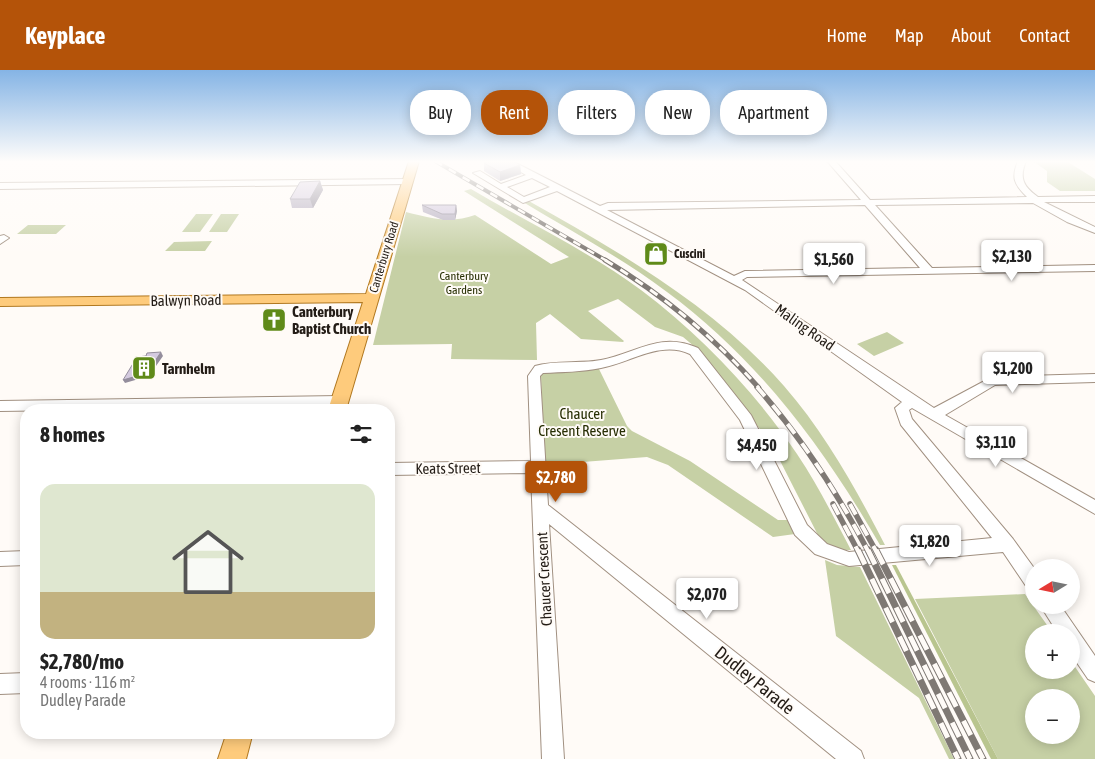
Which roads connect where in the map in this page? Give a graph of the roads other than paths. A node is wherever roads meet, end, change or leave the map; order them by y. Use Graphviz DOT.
graph roads {
  1 [pos="404,193"];
  2 [pos="511,193"];
  3 [pos="542,193"];
  4 [pos="567,193"];
  5 [pos="860,193"];
  6 [pos="1029,193"];
  7 [pos="1095,199"];
  8 [pos="1035,200"];
  9 [pos="868,202"];
  10 [pos="599,210"];
  11 [pos="1095,230"];
  12 [pos="1095,268"];
  13 [pos="928,270"];
  14 [pos="734,280"];
  15 [pos="372,298"];
  16 [pos="0,302"];
  17 [pos="1095,378"];
  18 [pos="912,402"];
  19 [pos="340,404"];
  20 [pos="0,406"];
  21 [pos="20,406"];
  22 [pos="933,415"];
  23 [pos="538,467"];
  24 [pos="395,469"];
  25 [pos="540,507"];
  26 [pos="1095,508"];
  27 [pos="1007,544"];
  28 [pos="20,558"];
  29 [pos="0,559"];
  30 [pos="1025,570"];
  31 [pos="1080,651"];
  32 [pos="1095,672"];
  33 [pos="20,683"];
  34 [pos="0,684"];
  35 [pos="238,739"];
  36 [pos="232,759"];
  37 [pos="553,759"];
  38 [pos="854,759"];
  1 -- 15 [label="main road, Canterbury Road"];
  2 -- 3 [label="street"];
  4 -- 10 [label="street, Maling Road"];
  5 -- 9 [label="street"];
  6 -- 8 [label="street"];
  7 -- 8 [label="street"];
  8 -- 9 [label="street"];
  8 -- 11 [label="street"];
  9 -- 10 [label="street"];
  9 -- 13 [label="street"];
  10 -- 14 [label="street, Maling Road"];
  12 -- 13 [label="street"];
  13 -- 14 [label="street"];
  14 -- 18 [label="street, Maling Road"];
  15 -- 16 [label="main road, Balwyn Road"];
  15 -- 19 [label="main road, Canterbury Road"];
  17 -- 22 [label="street"];
  18 -- 22 [label="street, Maling Road"];
  18 -- 27 [label="street"];
  20 -- 21 [label="street"];
  22 -- 26 [label="street, Maling Road"];
  23 -- 24 [label="street, Keats Street"];
  23 -- 25 [label="street, Chaucer Crescent"];
  23 -- 27 [label="street, Chaucer Crescent"];
  25 -- 37 [label="street, Chaucer Crescent"];
  25 -- 38 [label="street, Dudley Parade"];
  27 -- 30 [label="street"];
  28 -- 29 [label="street"];
  31 -- 32 [label="street"];
  33 -- 34 [label="street"];
  35 -- 36 [label="main road"];
}
